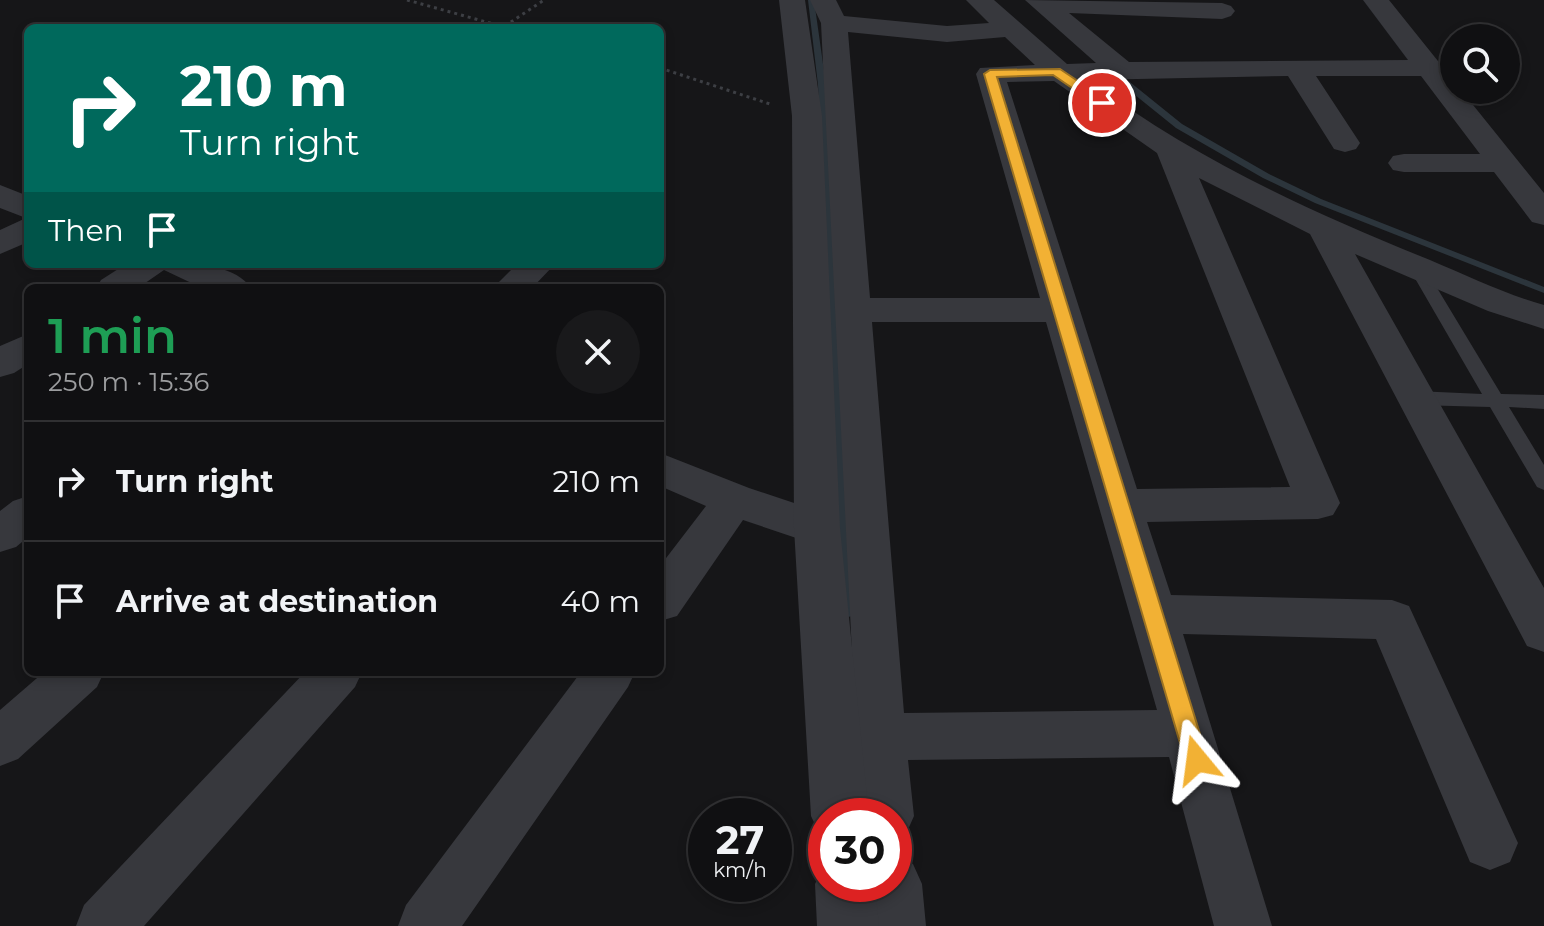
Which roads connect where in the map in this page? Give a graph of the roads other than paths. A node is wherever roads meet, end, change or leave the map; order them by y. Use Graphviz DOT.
graph roads {
  1 [pos="792,0"];
  2 [pos="979,0"];
  3 [pos="1376,0"];
  4 [pos="1040,2"];
  5 [pos="1219,5"];
  6 [pos="828,12"];
  7 [pos="1011,29"];
  8 [pos="1248,68"];
  9 [pos="1297,68"];
  10 [pos="1429,68"];
  11 [pos="1121,70"];
  12 [pos="1056,72"];
  13 [pos="1345,143"];
  14 [pos="1171,149"];
  15 [pos="1404,163"];
  16 [pos="1504,163"];
  17 [pos="0,195"];
  18 [pos="24,207"];
  19 [pos="1544,215"];
  20 [pos="24,230"];
  21 [pos="1325,231"];
  22 [pos="0,244"];
  23 [pos="144,268"];
  24 [pos="186,268"];
  25 [pos="534,268"];
  26 [pos="1417,268"];
  27 [pos="120,284"];
  28 [pos="224,284"];
  29 [pos="516,284"];
  30 [pos="852,310"];
  31 [pos="1061,310"];
  32 [pos="1540,321"];
  33 [pos="24,349"];
  34 [pos="0,364"];
  35 [pos="1416,398"];
  36 [pos="1495,401"];
  37 [pos="1544,402"];
  38 [pos="664,471"];
  39 [pos="1544,482"];
  40 [pos="734,500"];
  41 [pos="1121,506"];
  42 [pos="24,516"];
  43 [pos="817,528"];
  44 [pos="0,535"];
  45 [pos="664,596"];
  46 [pos="1153,614"];
  47 [pos="1544,632"];
  48 [pos="74,676"];
  49 [pos="333,676"];
  50 [pos="607,676"];
  51 [pos="1189,733"];
  52 [pos="880,737"];
  53 [pos="0,742"];
  54 [pos="839,798"];
  55 [pos="885,798"];
  56 [pos="1490,843"];
  57 [pos="846,902"];
  58 [pos="895,902"];
  59 [pos="105,926"];
  60 [pos="427,926"];
  61 [pos="848,926"];
  62 [pos="897,926"];
  63 [pos="1243,926"];
  1 -- 43 [label="street"];
  2 -- 7 [label="street"];
  3 -- 10 [label="street"];
  4 -- 5 [label="street"];
  4 -- 11 [label="street"];
  5 -- 8 [label="street"];
  6 -- 7 [label="street"];
  6 -- 30 [label="street"];
  7 -- 12 [label="street"];
  8 -- 9 [label="street"];
  8 -- 11 [label="street"];
  9 -- 10 [label="street"];
  9 -- 13 [label="street"];
  10 -- 16 [label="street"];
  11 -- 12 [label="street"];
  12 -- 14 [label="street"];
  12 -- 31 [label="street"];
  14 -- 21 [label="street"];
  14 -- 41 [label="street"];
  15 -- 16 [label="street"];
  16 -- 19 [label="street"];
  17 -- 18 [label="street"];
  20 -- 22 [label="street"];
  21 -- 26 [label="street"];
  21 -- 35 [label="street"];
  23 -- 27 [label="street"];
  24 -- 28 [label="street"];
  25 -- 29 [label="street"];
  26 -- 32 [label="street"];
  26 -- 36 [label="lane"];
  30 -- 31 [label="street"];
  30 -- 52 [label="street"];
  31 -- 41 [label="street"];
  33 -- 34 [label="street"];
  35 -- 36 [label="lane"];
  35 -- 47 [label="street"];
  36 -- 37 [label="lane"];
  36 -- 39 [label="lane"];
  38 -- 40 [label="street"];
  40 -- 43 [label="street"];
  40 -- 45 [label="street"];
  41 -- 46 [label="street"];
  42 -- 44 [label="street"];
  43 -- 54 [label="street"];
  46 -- 51 [label="street"];
  46 -- 56 [label="street"];
  48 -- 53 [label="street"];
  49 -- 59 [label="street"];
  50 -- 60 [label="street"];
  51 -- 52 [label="street"];
  51 -- 63 [label="street"];
  52 -- 55 [label="street"];
  57 -- 61 [label="street"];
  58 -- 62 [label="street"];
}
